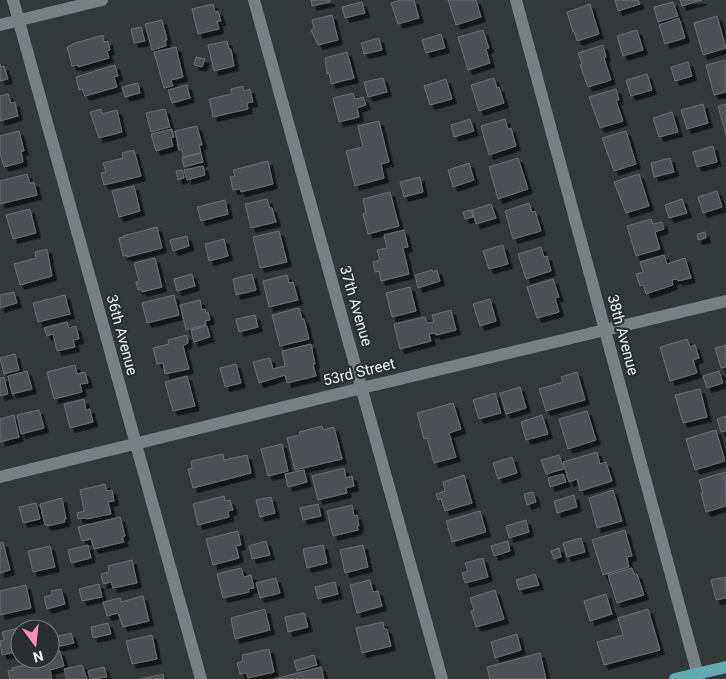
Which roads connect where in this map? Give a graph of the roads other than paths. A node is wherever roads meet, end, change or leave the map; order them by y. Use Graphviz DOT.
graph roads {
  1 [pos="13,0"];
  2 [pos="102,0"];
  3 [pos="254,0"];
  4 [pos="516,0"];
  5 [pos="19,20"];
  6 [pos="0,25"];
  7 [pos="726,301"];
  8 [pos="605,330"];
  9 [pos="362,388"];
  10 [pos="135,444"];
  11 [pos="0,477"];
  12 [pos="726,667"];
  13 [pos="698,676"];
  14 [pos="201,679"];
  15 [pos="442,679"];
  16 [pos="675,679"];
  1 -- 5 [label="street, 36th Avenue"];
  2 -- 5 [label="street"];
  3 -- 9 [label="street, 37th Avenue"];
  4 -- 8 [label="street, 38th Avenue"];
  5 -- 6 [label="street"];
  5 -- 10 [label="street, 36th Avenue"];
  7 -- 8 [label="street, 53rd Street"];
  8 -- 9 [label="street, 53rd Street"];
  8 -- 13 [label="street, 38th Avenue"];
  9 -- 10 [label="street, 53rd Street"];
  9 -- 15 [label="street, 37th Avenue"];
  10 -- 11 [label="street, 53rd Street"];
  10 -- 14 [label="street, 36th Avenue"];
  12 -- 13 [label="main road"];
  13 -- 16 [label="main road"];
}
